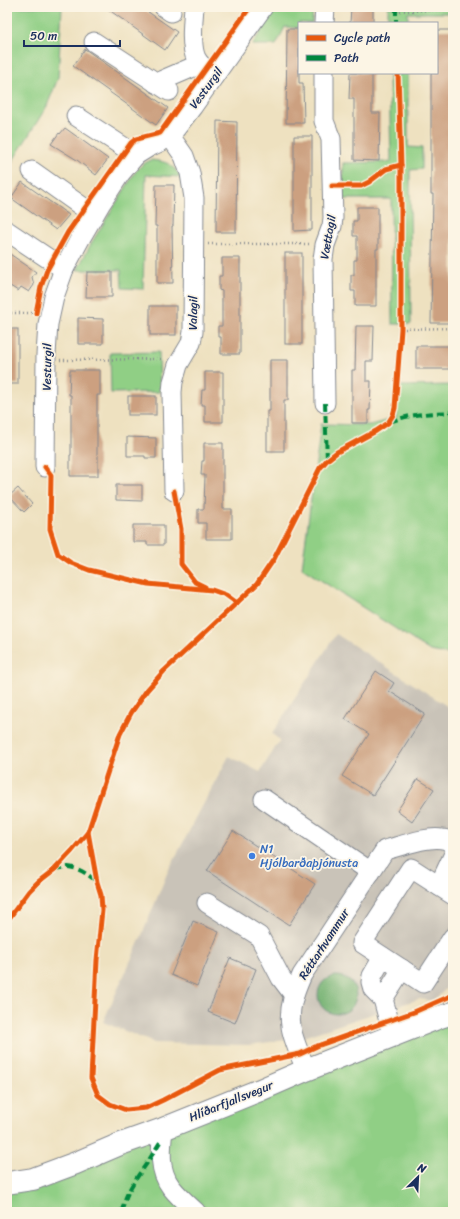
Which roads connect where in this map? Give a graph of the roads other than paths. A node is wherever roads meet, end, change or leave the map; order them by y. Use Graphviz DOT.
graph roads {
  1 [pos="194,7"];
  2 [pos="263,7"];
  3 [pos="325,7"];
  4 [pos="324,22"];
  5 [pos="94,42"];
  6 [pos="207,70"];
  7 [pos="324,74"];
  8 [pos="76,116"];
  9 [pos="170,136"];
  10 [pos="136,155"];
  11 [pos="32,171"];
  12 [pos="94,215"];
  13 [pos="7,231"];
  14 [pos="64,269"];
  15 [pos="324,403"];
  16 [pos="45,467"];
  17 [pos="174,492"];
  18 [pos="264,799"];
  19 [pos="453,845"];
  20 [pos="453,856"];
  21 [pos="371,872"];
  22 [pos="446,891"];
  23 [pos="207,903"];
  24 [pos="453,937"];
  25 [pos="383,957"];
  26 [pos="402,969"];
  27 [pos="294,995"];
  28 [pos="384,999"];
  29 [pos="453,1013"];
  30 [pos="393,1036"];
  31 [pos="306,1070"];
  32 [pos="163,1129"];
  33 [pos="7,1183"];
  34 [pos="196,1212"];
  1 -- 6 [label="street"];
  2 -- 6 [label="street, Vesturgil"];
  3 -- 4 [label="street"];
  5 -- 6 [label="street"];
  6 -- 9 [label="street, Vesturgil"];
  7 -- 15 [label="street, Vættagil"];
  8 -- 10 [label="street"];
  9 -- 10 [label="street, Vesturgil"];
  9 -- 17 [label="street, Valagil"];
  10 -- 12 [label="street, Vesturgil"];
  11 -- 12 [label="street"];
  12 -- 14 [label="street, Vesturgil"];
  13 -- 14 [label="street"];
  14 -- 16 [label="street, Vesturgil"];
  18 -- 21 [label="street"];
  19 -- 21 [label="street, Réttarhvammur"];
  20 -- 22 [label="street"];
  21 -- 27 [label="street, Réttarhvammur"];
  22 -- 25 [label="street"];
  23 -- 27 [label="street"];
  24 -- 26 [label="street"];
  25 -- 26 [label="street"];
  25 -- 28 [label="street"];
  26 -- 28 [label="street"];
  27 -- 31 [label="street, Réttarhvammur"];
  28 -- 30 [label="street"];
  29 -- 30 [label="main road, Hlíðarfjallsvegur"];
  30 -- 31 [label="main road, Hlíðarfjallsvegur"];
  31 -- 32 [label="main road, Hlíðarfjallsvegur"];
  32 -- 33 [label="main road, Hlíðarfjallsvegur"];
  32 -- 34 [label="street"];
}
